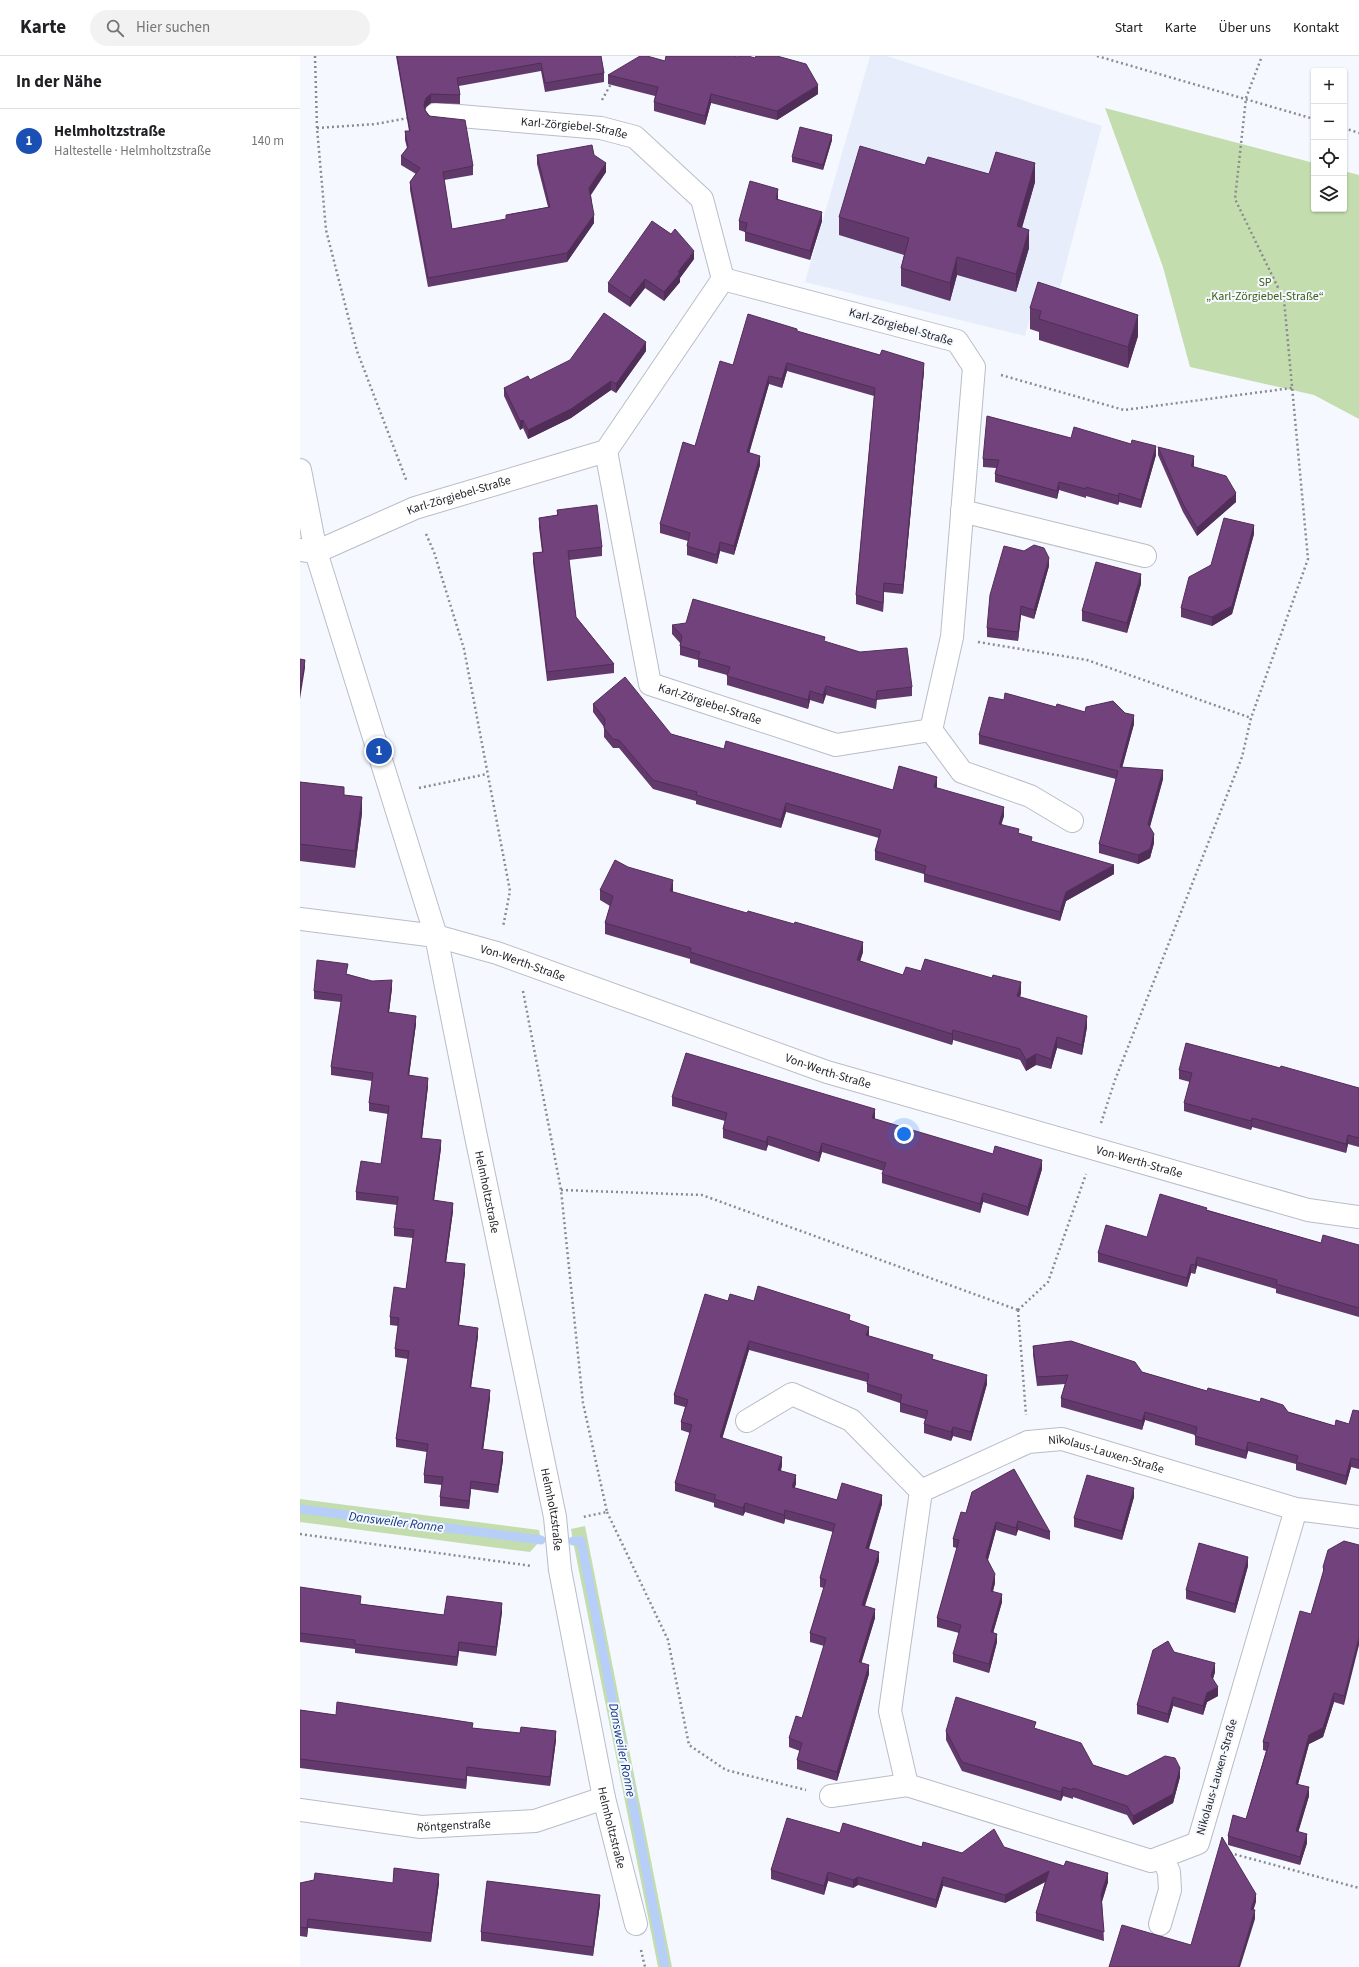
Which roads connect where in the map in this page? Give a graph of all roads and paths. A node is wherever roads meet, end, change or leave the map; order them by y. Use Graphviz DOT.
graph roads {
  1 [pos="315,56"];
  2 [pos="1097,56"];
  3 [pos="1262,56"];
  4 [pos="613,79"];
  5 [pos="1246,98"];
  6 [pos="436,114"];
  7 [pos="1311,118"];
  8 [pos="317,128"];
  9 [pos="601,128"];
  10 [pos="1347,129"];
  11 [pos="1359,132"];
  12 [pos="723,279"];
  13 [pos="974,367"];
  14 [pos="1292,388"];
  15 [pos="606,451"];
  16 [pos="300,470"];
  17 [pos="415,508"];
  18 [pos="962,511"];
  19 [pos="308,551"];
  20 [pos="1145,556"];
  21 [pos="952,638"];
  22 [pos="1251,718"];
  23 [pos="931,730"];
  24 [pos="487,774"];
  25 [pos="392,794"];
  26 [pos="1072,821"];
  27 [pos="300,919"];
  28 [pos="436,936"];
  29 [pos="497,953"];
  30 [pos="522,986"];
  31 [pos="1092,1149"];
  32 [pos="561,1190"];
  33 [pos="1359,1217"];
  34 [pos="1018,1310"];
  35 [pos="747,1421"];
  36 [pos="1028,1442"];
  37 [pos="921,1491"];
  38 [pos="1296,1509"];
  39 [pos="607,1512"];
  40 [pos="555,1517"];
  41 [pos="1359,1517"];
  42 [pos="300,1534"];
  43 [pos="560,1570"];
  44 [pos="906,1785"];
  45 [pos="831,1796"];
  46 [pos="604,1798"];
  47 [pos="300,1810"];
  48 [pos="1198,1843"];
  49 [pos="1162,1857"];
  50 [pos="1359,1888"];
  51 [pos="636,1924"];
  52 [pos="1160,1924"];
  1 -- 8 [label="path"];
  2 -- 5 [label="path"];
  3 -- 5 [label="path"];
  4 -- 9 [label="path"];
  5 -- 7 [label="path"];
  5 -- 14 [label="path"];
  6 -- 8 [label="path"];
  6 -- 9 [label="street, Karl-Zörgiebel-Straße"];
  8 -- 17 [label="path"];
  9 -- 12 [label="street, Karl-Zörgiebel-Straße"];
  10 -- 11 [label="path"];
  12 -- 13 [label="street, Karl-Zörgiebel-Straße"];
  12 -- 15 [label="street"];
  13 -- 14 [label="path"];
  13 -- 18 [label="street"];
  14 -- 22 [label="path"];
  15 -- 17 [label="street, Karl-Zörgiebel-Straße"];
  15 -- 23 [label="street, Karl-Zörgiebel-Straße"];
  16 -- 19 [label="street, Helmholtzstraße"];
  17 -- 19 [label="street, Karl-Zörgiebel-Straße"];
  17 -- 24 [label="path"];
  18 -- 20 [label="street"];
  18 -- 21 [label="street"];
  19 -- 25 [label="street, Helmholtzstraße"];
  21 -- 22 [label="path"];
  21 -- 23 [label="street"];
  22 -- 31 [label="path"];
  23 -- 26 [label="street"];
  24 -- 25 [label="path"];
  24 -- 29 [label="path"];
  25 -- 28 [label="street, Helmholtzstraße"];
  27 -- 28 [label="street, Von-Werth-Straße"];
  28 -- 29 [label="street, Von-Werth-Straße"];
  28 -- 40 [label="street, Helmholtzstraße"];
  29 -- 31 [label="street, Von-Werth-Straße"];
  30 -- 32 [label="path"];
  31 -- 33 [label="street, Von-Werth-Straße"];
  31 -- 34 [label="path"];
  32 -- 34 [label="path"];
  32 -- 39 [label="path"];
  34 -- 36 [label="path"];
  35 -- 37 [label="street"];
  36 -- 37 [label="street, Nikolaus-Lauxen-Straße"];
  36 -- 38 [label="street, Nikolaus-Lauxen-Straße"];
  37 -- 44 [label="street"];
  38 -- 41 [label="street, Nikolaus-Lauxen-Straße"];
  38 -- 48 [label="street, Nikolaus-Lauxen-Straße"];
  39 -- 40 [label="path"];
  39 -- 45 [label="path"];
  40 -- 43 [label="street, Helmholtzstraße"];
  42 -- 43 [label="path"];
  43 -- 46 [label="street, Helmholtzstraße"];
  44 -- 45 [label="street, Nikolaus-Lauxen-Straße"];
  44 -- 49 [label="street, Nikolaus-Lauxen-Straße"];
  46 -- 47 [label="street, Röntgenstraße"];
  46 -- 51 [label="street, Helmholtzstraße"];
  48 -- 49 [label="street, Nikolaus-Lauxen-Straße"];
  48 -- 50 [label="path"];
  49 -- 52 [label="street"];
}
